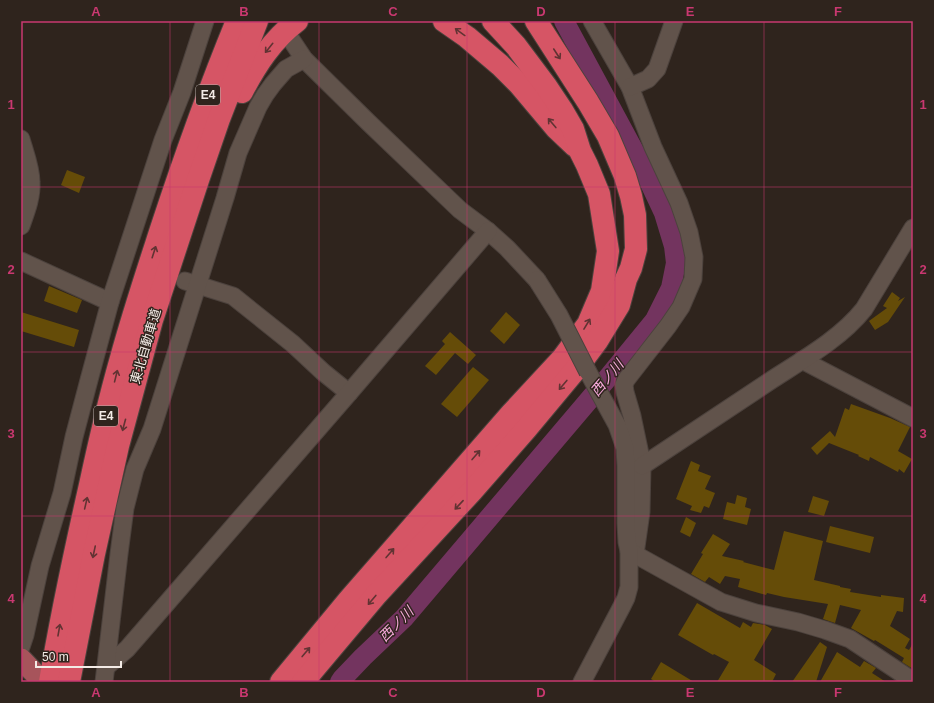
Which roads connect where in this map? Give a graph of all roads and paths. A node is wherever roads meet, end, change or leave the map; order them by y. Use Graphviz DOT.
graph roads {
  1 [pos="204,21"];
  2 [pos="226,21"];
  3 [pos="237,21"];
  4 [pos="258,21"];
  5 [pos="444,21"];
  6 [pos="493,21"];
  7 [pos="509,21"];
  8 [pos="536,21"];
  9 [pos="592,21"];
  10 [pos="674,21"];
  11 [pos="293,30"];
  12 [pos="304,59"];
  13 [pos="630,87"];
  14 [pos="21,139"];
  15 [pos="580,151"];
  16 [pos="25,166"];
  17 [pos="181,169"];
  18 [pos="21,226"];
  19 [pos="913,228"];
  20 [pos="488,231"];
  21 [pos="21,261"];
  22 [pos="631,268"];
  23 [pos="192,282"];
  24 [pos="110,302"];
  25 [pos="152,320"];
  26 [pos="802,360"];
  27 [pos="349,393"];
  28 [pos="913,418"];
  29 [pos="642,466"];
  30 [pos="632,552"];
  31 [pos="21,647"];
  32 [pos="21,659"];
  33 [pos="105,674"];
  34 [pos="49,677"];
  35 [pos="913,681"];
  36 [pos="69,682"];
  37 [pos="281,682"];
  38 [pos="303,682"];
  39 [pos="582,682"];
  1 -- 24 [label="street"];
  2 -- 17 [label="highway"];
  3 -- 17 [label="highway, 東北自動車道 / E4"];
  4 -- 25 [label="highway, 東北自動車道 / E4"];
  15 -- 5 [label="highway, one-way"];
  6 -- 15 [label="highway"];
  7 -- 22 [label="highway"];
  8 -- 22 [label="highway, one-way"];
  9 -- 13 [label="street"];
  10 -- 13 [label="street"];
  11 -- 12 [label="street"];
  11 -- 25 [label="highway, one-way"];
  12 -- 20 [label="street"];
  12 -- 23 [label="street"];
  13 -- 29 [label="street"];
  14 -- 16 [label="street"];
  37 -- 15 [label="highway, one-way"];
  16 -- 18 [label="street"];
  34 -- 17 [label="highway, 東北自動車道 / E4, one-way"];
  19 -- 26 [label="street"];
  20 -- 27 [label="street"];
  20 -- 30 [label="street, bridge"];
  21 -- 24 [label="street"];
  22 -- 38 [label="highway, one-way"];
  23 -- 27 [label="street"];
  23 -- 33 [label="street"];
  24 -- 31 [label="street"];
  25 -- 36 [label="highway, 東北自動車道 / E4, one-way"];
  26 -- 28 [label="street"];
  26 -- 29 [label="street"];
  27 -- 33 [label="street"];
  29 -- 30 [label="street"];
  30 -- 35 [label="street"];
  30 -- 39 [label="street"];
  32 -- 34 [label="main road"];
}
